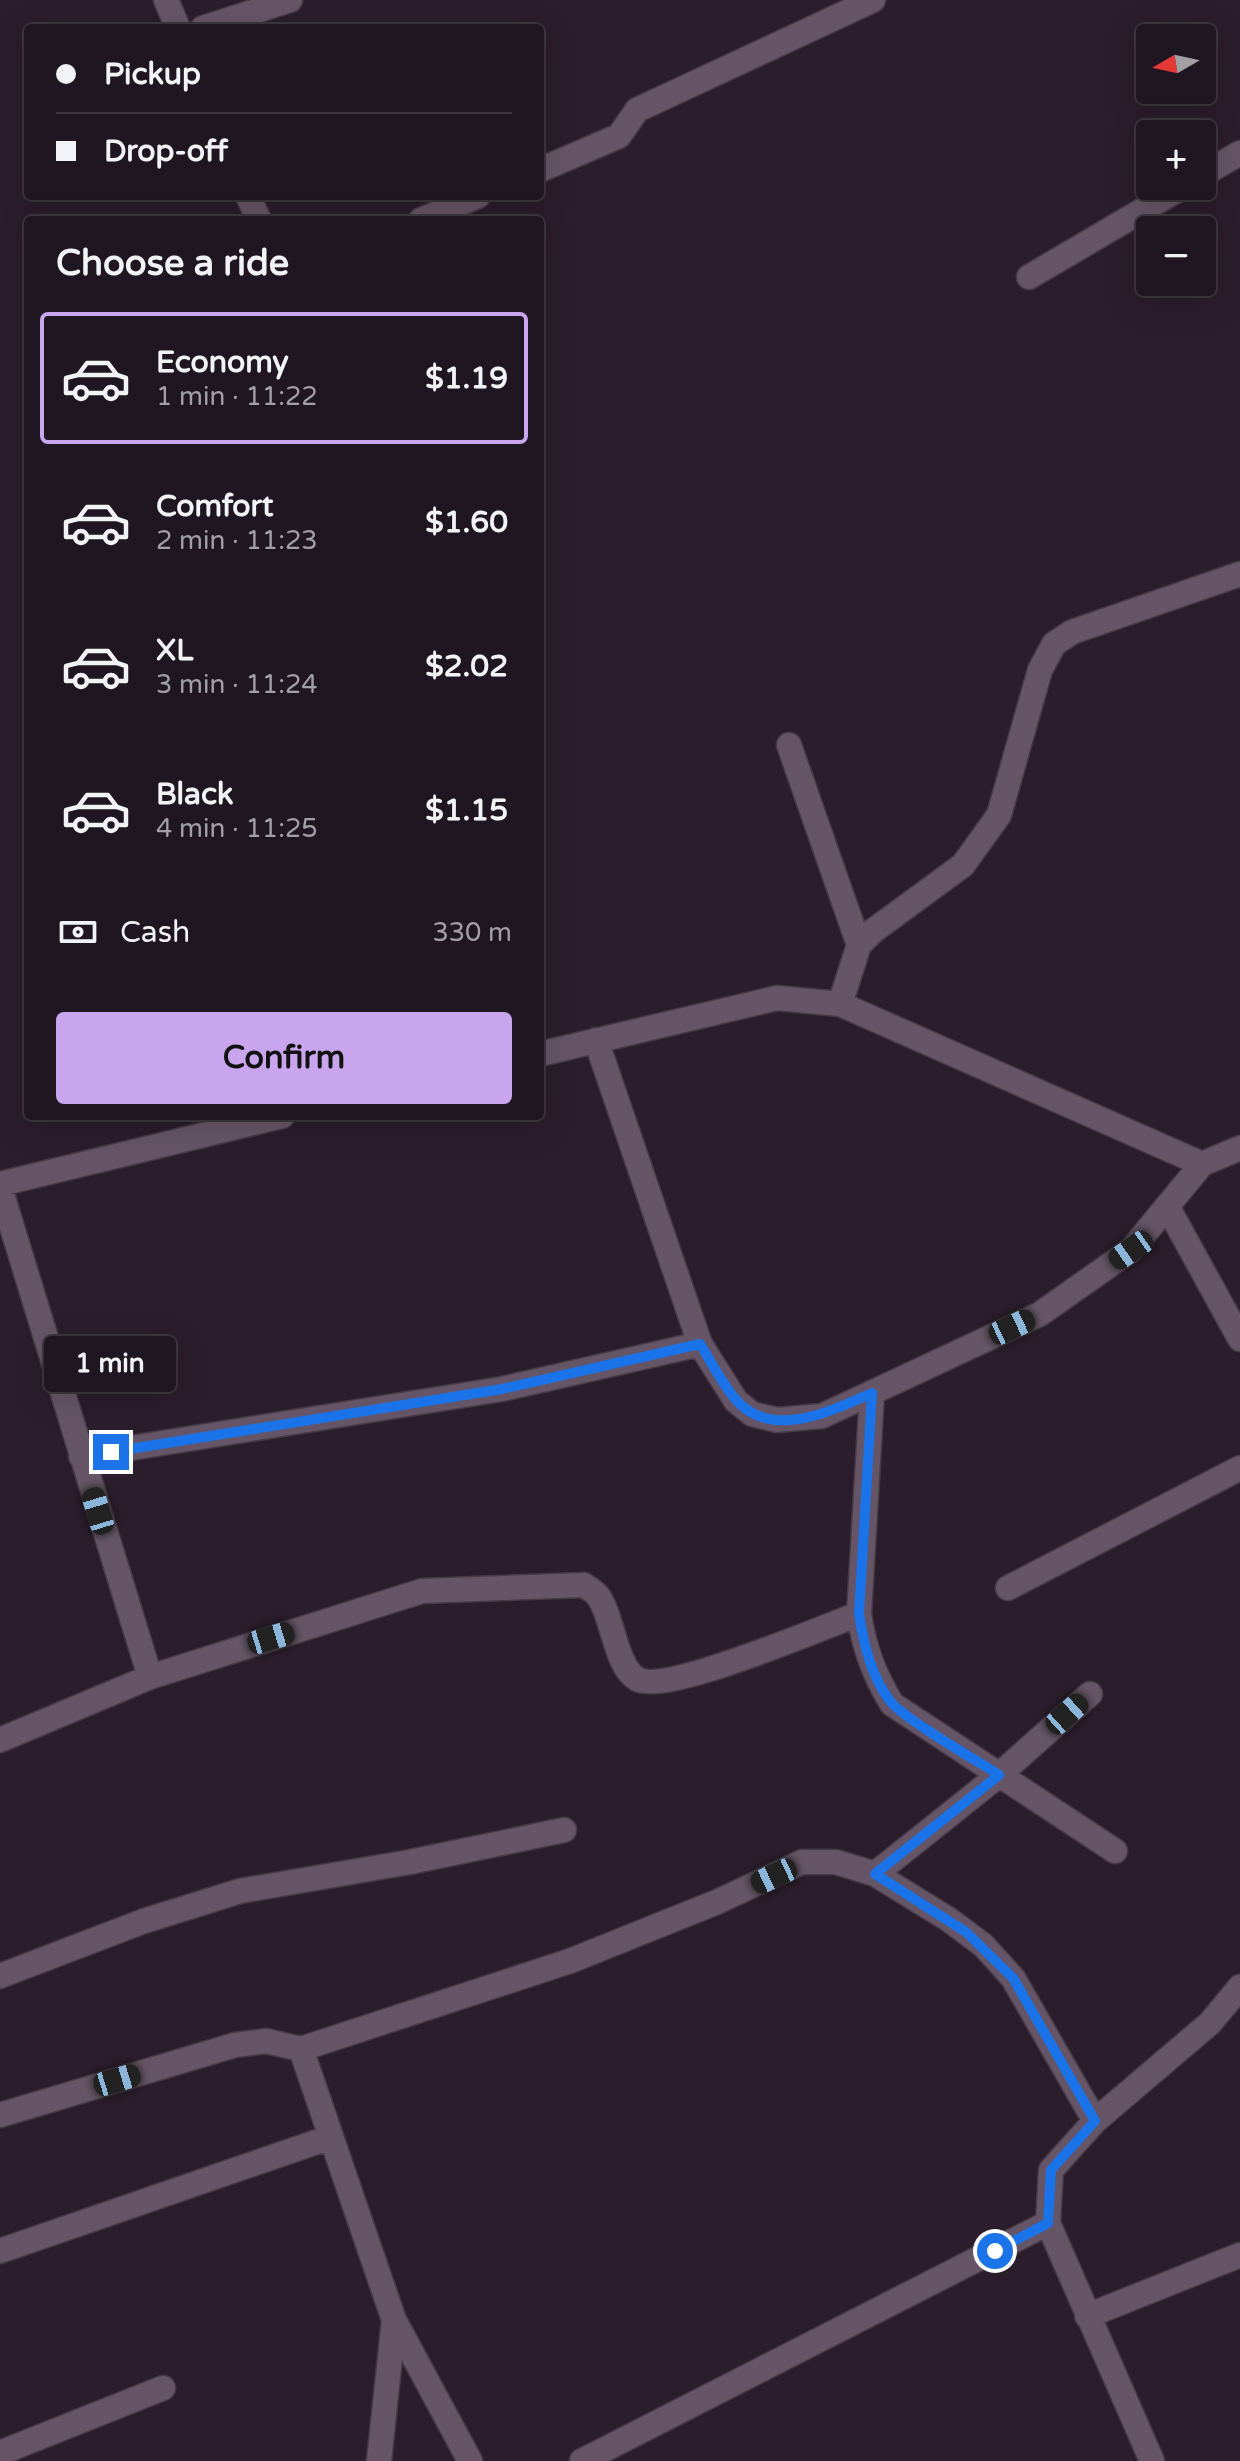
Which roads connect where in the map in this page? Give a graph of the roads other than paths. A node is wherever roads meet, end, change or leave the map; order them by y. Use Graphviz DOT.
graph roads {
  1 [pos="166,0"];
  2 [pos="290,0"];
  3 [pos="873,0"];
  4 [pos="176,24"];
  5 [pos="215,24"];
  6 [pos="1240,153"];
  7 [pos="1216,167"];
  8 [pos="544,168"];
  9 [pos="468,200"];
  10 [pos="1160,200"];
  11 [pos="430,216"];
  12 [pos="1029,277"];
  13 [pos="1240,574"];
  14 [pos="789,745"];
  15 [pos="859,945"];
  16 [pos="840,1004"];
  17 [pos="596,1040"];
  18 [pos="544,1053"];
  19 [pos="266,1120"];
  20 [pos="1240,1148"];
  21 [pos="1202,1164"];
  22 [pos="0,1186"];
  23 [pos="1167,1206"];
  24 [pos="1240,1339"];
  25 [pos="700,1344"];
  26 [pos="872,1393"];
  27 [pos="81,1456"];
  28 [pos="1240,1468"];
  29 [pos="1008,1588"];
  30 [pos="859,1614"];
  31 [pos="150,1677"];
  32 [pos="1090,1694"];
  33 [pos="0,1740"];
  34 [pos="999,1775"];
  35 [pos="564,1830"];
  36 [pos="1115,1851"];
  37 [pos="875,1874"];
  38 [pos="0,1976"];
  39 [pos="1240,1987"];
  40 [pos="301,2049"];
  41 [pos="0,2115"];
  42 [pos="1095,2121"];
  43 [pos="331,2137"];
  44 [pos="1048,2223"];
  45 [pos="0,2251"];
  46 [pos="1240,2255"];
  47 [pos="1087,2316"];
  48 [pos="394,2320"];
  49 [pos="163,2388"];
  50 [pos="0,2453"];
  51 [pos="379,2461"];
  52 [pos="470,2461"];
  53 [pos="582,2461"];
  54 [pos="1152,2461"];
  1 -- 4 [label="street"];
  2 -- 5 [label="street"];
  3 -- 8 [label="street"];
  6 -- 7 [label="street"];
  9 -- 11 [label="street"];
  10 -- 12 [label="street"];
  13 -- 15 [label="street"];
  14 -- 15 [label="street"];
  15 -- 16 [label="street"];
  16 -- 17 [label="street"];
  16 -- 21 [label="street"];
  17 -- 18 [label="street"];
  17 -- 25 [label="street"];
  19 -- 22 [label="street"];
  20 -- 21 [label="street"];
  21 -- 23 [label="street"];
  22 -- 27 [label="street"];
  23 -- 24 [label="street"];
  23 -- 26 [label="street"];
  25 -- 26 [label="street"];
  25 -- 27 [label="street"];
  26 -- 30 [label="street"];
  27 -- 31 [label="street"];
  28 -- 29 [label="street"];
  30 -- 31 [label="street"];
  30 -- 34 [label="street"];
  31 -- 33 [label="street"];
  32 -- 34 [label="street"];
  34 -- 36 [label="street"];
  34 -- 37 [label="street"];
  35 -- 38 [label="street"];
  37 -- 40 [label="street"];
  37 -- 42 [label="street"];
  39 -- 42 [label="street"];
  40 -- 41 [label="street"];
  40 -- 43 [label="street"];
  42 -- 44 [label="street"];
  43 -- 45 [label="street"];
  43 -- 48 [label="street"];
  44 -- 47 [label="street"];
  44 -- 53 [label="street"];
  46 -- 47 [label="street"];
  47 -- 54 [label="street"];
  48 -- 51 [label="street"];
  48 -- 52 [label="street"];
  49 -- 50 [label="street"];
}
